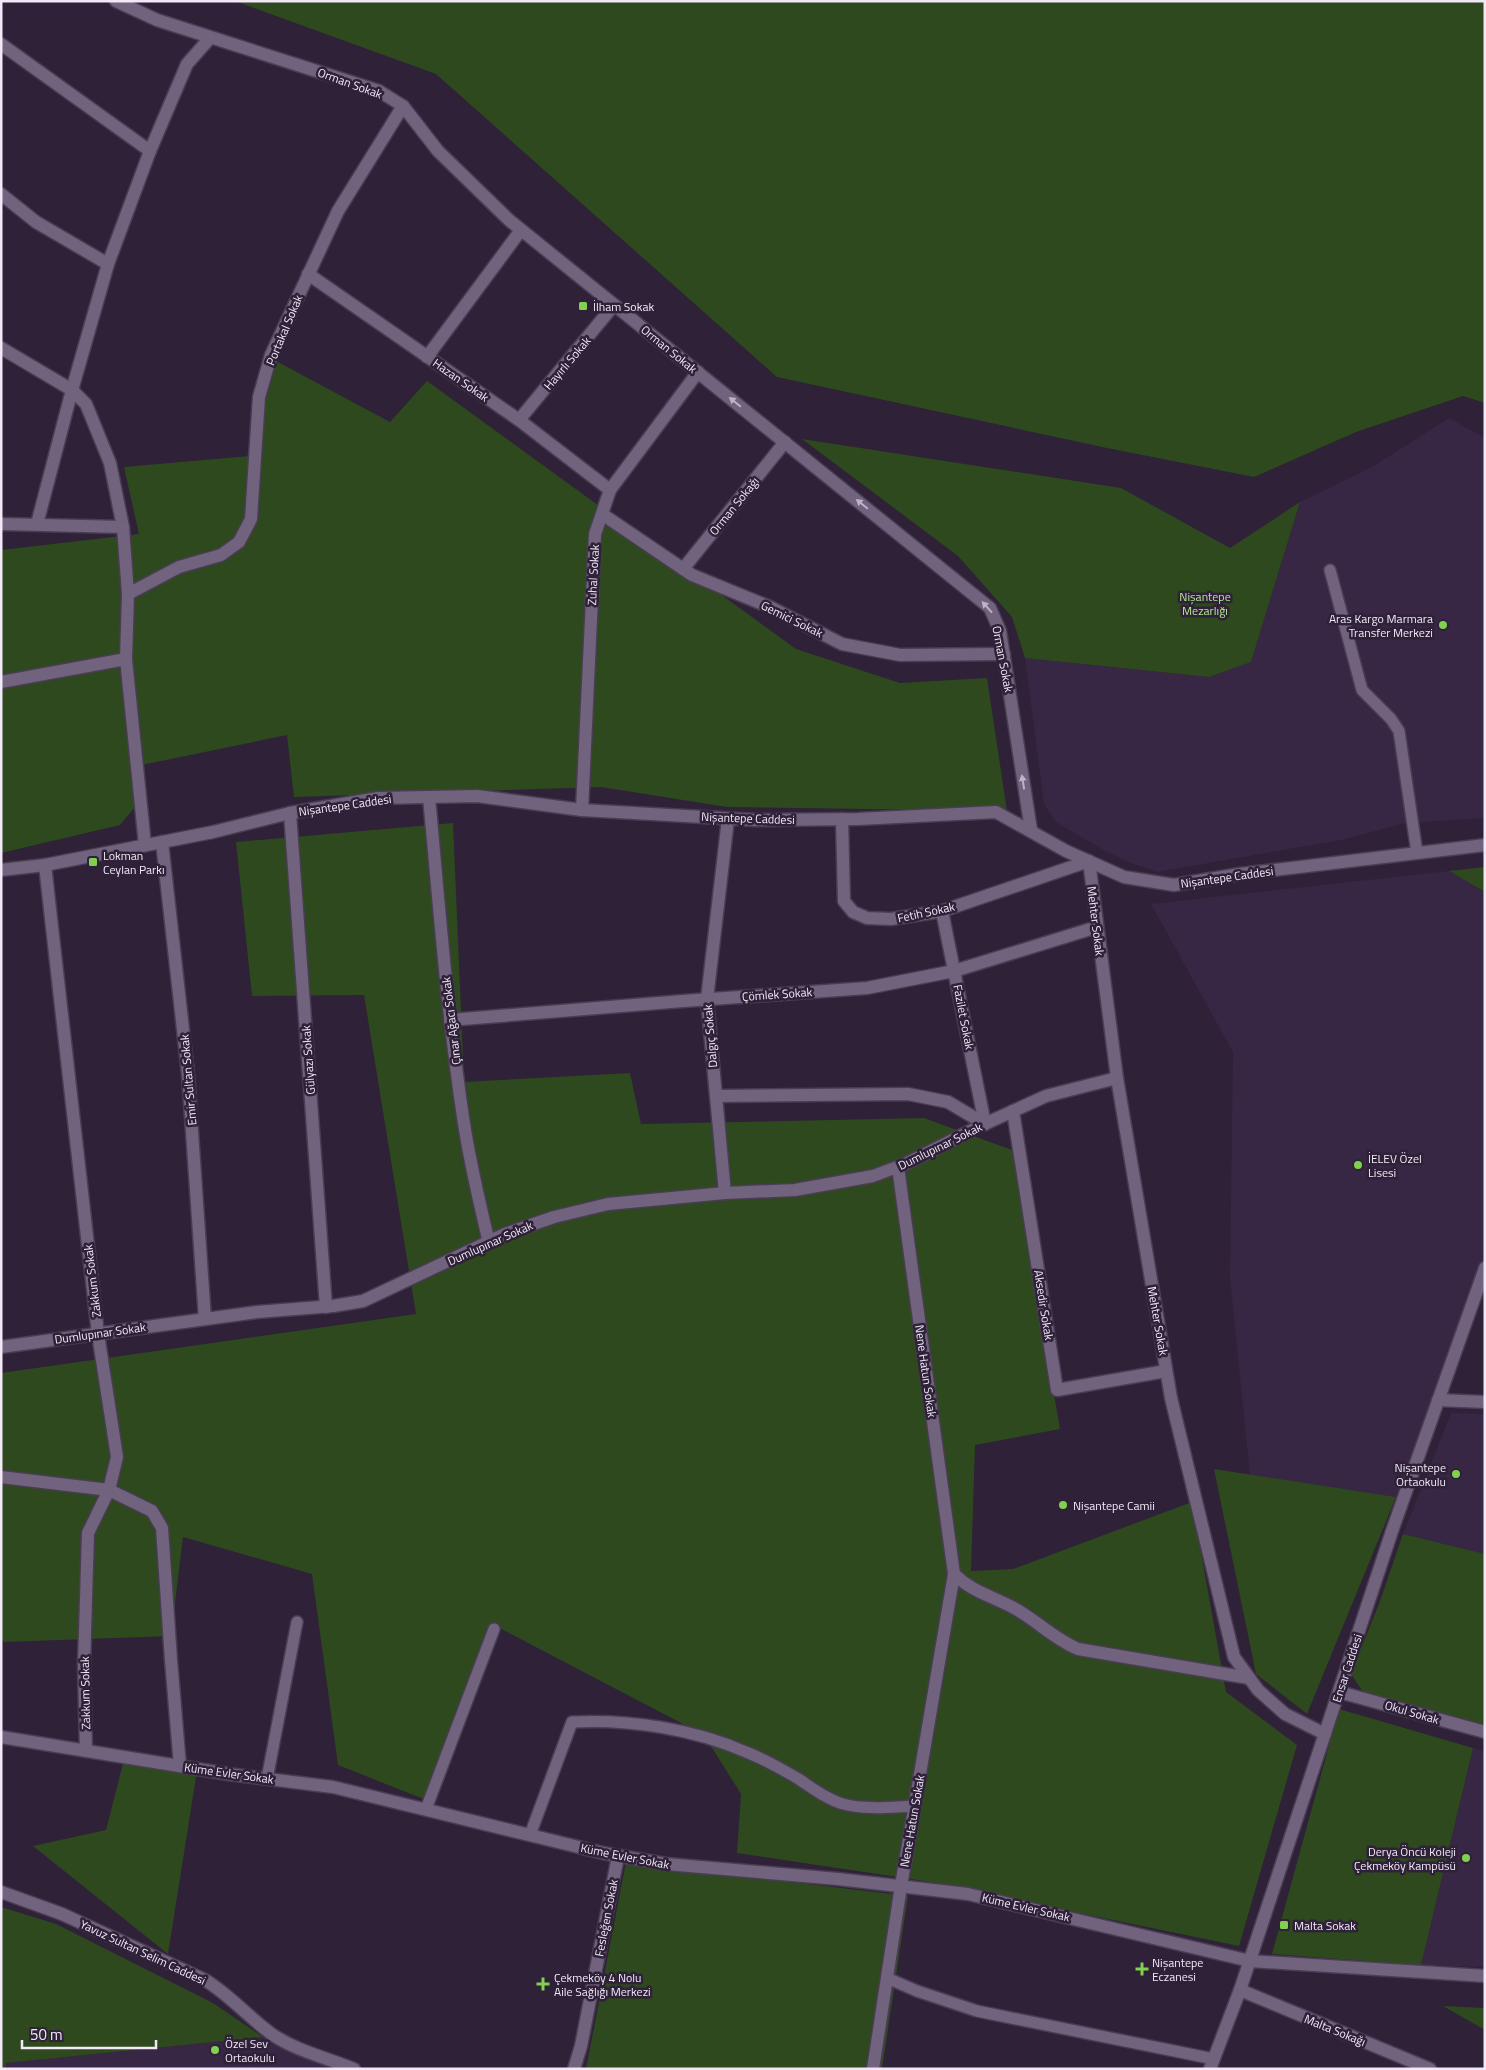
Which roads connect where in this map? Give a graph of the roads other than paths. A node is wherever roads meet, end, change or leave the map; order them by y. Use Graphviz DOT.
graph roads {
  1 [pos="116,1"];
  2 [pos="210,38"];
  3 [pos="1,44"];
  4 [pos="403,106"];
  5 [pos="150,151"];
  6 [pos="1,194"];
  7 [pos="521,230"];
  8 [pos="108,264"];
  9 [pos="308,274"];
  10 [pos="614,305"];
  11 [pos="1,348"];
  12 [pos="427,357"];
  13 [pos="698,372"];
  14 [pos="72,390"];
  15 [pos="519,420"];
  16 [pos="785,442"];
  17 [pos="610,490"];
  18 [pos="602,514"];
  19 [pos="1,524"];
  20 [pos="37,524"];
  21 [pos="123,527"];
  22 [pos="683,569"];
  23 [pos="1330,570"];
  24 [pos="128,594"];
  25 [pos="1004,654"];
  26 [pos="126,659"];
  27 [pos="1,682"];
  28 [pos="430,797"];
  29 [pos="582,810"];
  30 [pos="290,813"];
  31 [pos="728,819"];
  32 [pos="842,819"];
  33 [pos="1031,830"];
  34 [pos="162,842"];
  35 [pos="145,845"];
  36 [pos="1485,845"];
  37 [pos="1417,853"];
  38 [pos="1088,861"];
  39 [pos="45,865"];
  40 [pos="1,870"];
  41 [pos="942,911"];
  42 [pos="1097,927"];
  43 [pos="954,971"];
  44 [pos="707,999"];
  45 [pos="450,1020"];
  46 [pos="1116,1078"];
  47 [pos="716,1096"];
  48 [pos="1013,1111"];
  49 [pos="985,1124"];
  50 [pos="898,1167"];
  51 [pos="725,1193"];
  52 [pos="489,1243"];
  53 [pos="1485,1268"];
  54 [pos="326,1307"];
  55 [pos="205,1319"];
  56 [pos="98,1334"];
  57 [pos="1,1347"];
  58 [pos="1166,1371"];
  59 [pos="1438,1400"];
  60 [pos="1485,1402"];
  61 [pos="1,1477"];
  62 [pos="109,1490"];
  63 [pos="954,1574"];
  64 [pos="297,1622"];
  65 [pos="494,1629"];
  66 [pos="1249,1678"];
  67 [pos="1339,1692"];
  68 [pos="1485,1732"];
  69 [pos="1325,1734"];
  70 [pos="1,1737"];
  71 [pos="86,1752"];
  72 [pos="180,1766"];
  73 [pos="267,1778"];
  74 [pos="914,1806"];
  75 [pos="426,1809"];
  76 [pos="530,1835"];
  77 [pos="618,1856"];
  78 [pos="901,1886"];
  79 [pos="1,1892"];
  80 [pos="1250,1961"];
  81 [pos="1485,1976"];
  82 [pos="887,1978"];
  83 [pos="1240,1990"];
  84 [pos="1212,2064"];
  85 [pos="354,2069"];
  86 [pos="574,2069"];
  87 [pos="873,2069"];
  88 [pos="1430,2069"];
  1 -- 2 [label="street, Orman Sokak"];
  2 -- 4 [label="street, Orman Sokak"];
  2 -- 5 [label="street"];
  3 -- 5 [label="street"];
  4 -- 7 [label="street, Orman Sokak"];
  4 -- 9 [label="street, Portakal Sokak"];
  5 -- 8 [label="street"];
  6 -- 8 [label="street"];
  7 -- 10 [label="street, Orman Sokak"];
  7 -- 12 [label="street"];
  8 -- 14 [label="street"];
  9 -- 12 [label="street, Hazan Sokak"];
  9 -- 24 [label="street, Portakal Sokak"];
  10 -- 13 [label="street, Orman Sokak"];
  10 -- 15 [label="street, Hayırlı Sokak"];
  11 -- 14 [label="street"];
  12 -- 15 [label="street, Hazan Sokak"];
  16 -- 13 [label="street, Orman Sokak, one-way"];
  13 -- 17 [label="street, Zuhal Sokak"];
  14 -- 20 [label="street"];
  14 -- 21 [label="street"];
  15 -- 17 [label="street, Hazan Sokak"];
  16 -- 22 [label="street, Orman Sokağı"];
  25 -- 16 [label="street, Orman Sokak, one-way"];
  17 -- 18 [label="street, Zuhal Sokak"];
  18 -- 22 [label="street, Gemici Sokak"];
  18 -- 29 [label="street, Zuhal Sokak"];
  19 -- 20 [label="street"];
  20 -- 21 [label="street"];
  21 -- 24 [label="street"];
  22 -- 25 [label="street, Gemici Sokak"];
  23 -- 37 [label="lane"];
  24 -- 26 [label="street"];
  33 -- 25 [label="street, Orman Sokak, one-way"];
  26 -- 27 [label="street"];
  26 -- 35 [label="street"];
  28 -- 29 [label="street, Nişantepe Caddesi"];
  28 -- 30 [label="street, Nişantepe Caddesi"];
  28 -- 45 [label="street, Çınar Ağacı Sokak"];
  29 -- 31 [label="street, Nişantepe Caddesi"];
  30 -- 34 [label="street, Nişantepe Caddesi"];
  30 -- 54 [label="street, Gülyazı Sokak"];
  31 -- 32 [label="street, Nişantepe Caddesi"];
  31 -- 44 [label="street, Dalgıç Sokak"];
  32 -- 33 [label="street, Nişantepe Caddesi"];
  32 -- 41 [label="street, Fetih Sokak"];
  33 -- 38 [label="street, Nişantepe Caddesi"];
  34 -- 35 [label="street, Nişantepe Caddesi"];
  34 -- 55 [label="street, Emir Sultan Sokak"];
  35 -- 39 [label="street, Nişantepe Caddesi"];
  36 -- 37 [label="street, Nişantepe Caddesi"];
  37 -- 38 [label="street, Nişantepe Caddesi"];
  38 -- 41 [label="street, Fetih Sokak"];
  38 -- 42 [label="street, Mehter Sokak"];
  39 -- 40 [label="street, Nişantepe Caddesi"];
  39 -- 56 [label="street, Zakkum Sokak"];
  41 -- 43 [label="street, Fazilet Sokak"];
  42 -- 43 [label="street, Çömlek Sokak"];
  42 -- 46 [label="street, Mehter Sokak"];
  43 -- 44 [label="street, Çömlek Sokak"];
  43 -- 49 [label="street, Fazilet Sokak"];
  44 -- 45 [label="street, Çömlek Sokak"];
  44 -- 47 [label="street, Dalgıç Sokak"];
  45 -- 52 [label="street, Çınar Ağacı Sokak"];
  46 -- 48 [label="street, Dumlupınar Sokak"];
  46 -- 58 [label="street, Mehter Sokak"];
  47 -- 49 [label="street"];
  47 -- 51 [label="street, Dalgıç Sokak"];
  48 -- 49 [label="street, Dumlupınar Sokak"];
  48 -- 58 [label="street, Aksedir Sokak"];
  49 -- 50 [label="street, Dumlupınar Sokak"];
  50 -- 51 [label="street, Dumlupınar Sokak"];
  50 -- 63 [label="street, Nene Hatun Sokak"];
  51 -- 52 [label="street, Dumlupınar Sokak"];
  52 -- 54 [label="street, Dumlupınar Sokak"];
  53 -- 59 [label="street, Ensar Caddesi"];
  54 -- 55 [label="street, Dumlupınar Sokak"];
  55 -- 56 [label="street, Dumlupınar Sokak"];
  56 -- 57 [label="street, Dumlupınar Sokak"];
  56 -- 62 [label="street, Zakkum Sokak"];
  58 -- 66 [label="street, Mehter Sokak"];
  59 -- 60 [label="street"];
  59 -- 67 [label="street, Ensar Caddesi"];
  61 -- 62 [label="street"];
  62 -- 71 [label="street, Zakkum Sokak"];
  62 -- 72 [label="street"];
  63 -- 66 [label="street"];
  63 -- 74 [label="street, Nene Hatun Sokak"];
  64 -- 73 [label="lane"];
  65 -- 75 [label="lane"];
  66 -- 69 [label="street, Mehter Sokak"];
  67 -- 68 [label="street, Okul Sokak"];
  67 -- 69 [label="street, Ensar Caddesi"];
  69 -- 80 [label="street, Ensar Caddesi"];
  70 -- 71 [label="street, Küme Evler Sokak"];
  71 -- 72 [label="street, Küme Evler Sokak"];
  72 -- 73 [label="street, Küme Evler Sokak"];
  73 -- 75 [label="street, Küme Evler Sokak"];
  74 -- 76 [label="lane"];
  74 -- 78 [label="street, Nene Hatun Sokak"];
  75 -- 76 [label="street, Küme Evler Sokak"];
  76 -- 77 [label="street, Küme Evler Sokak"];
  77 -- 78 [label="street, Küme Evler Sokak"];
  77 -- 86 [label="street, Fesleğen Sokak"];
  78 -- 80 [label="street, Küme Evler Sokak"];
  78 -- 82 [label="street, Nene Hatun Sokak"];
  79 -- 85 [label="street, Yavuz Sultan Selim Caddesi"];
  80 -- 81 [label="street, Küme Evler Sokak"];
  80 -- 83 [label="street, Ensar Caddesi"];
  82 -- 84 [label="lane"];
  82 -- 87 [label="street, Nene Hatun Sokak"];
  83 -- 84 [label="street, Ensar Caddesi"];
  83 -- 88 [label="street, Malta Sokağı"];
}
